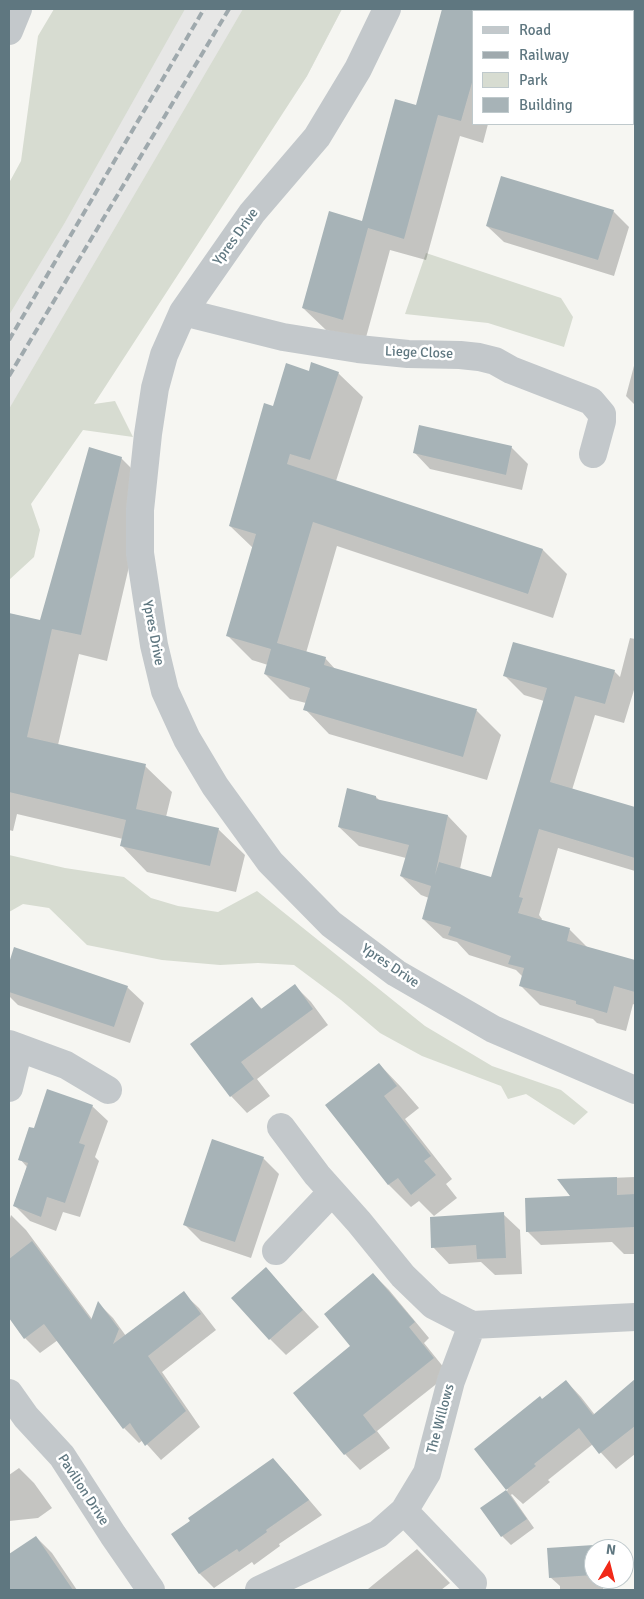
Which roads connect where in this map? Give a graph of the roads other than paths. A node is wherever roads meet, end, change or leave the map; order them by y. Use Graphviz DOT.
graph roads {
  1 [pos="18,9"];
  2 [pos="387,9"];
  3 [pos="9,31"];
  4 [pos="183,312"];
  5 [pos="593,454"];
  6 [pos="14,1046"];
  7 [pos="9,1088"];
  8 [pos="108,1090"];
  9 [pos="635,1090"];
  10 [pos="281,1127"];
  11 [pos="332,1192"];
  12 [pos="276,1251"];
  13 [pos="635,1317"];
  14 [pos="472,1325"];
  15 [pos="9,1393"];
  16 [pos="404,1510"];
  17 [pos="473,1584"];
  18 [pos="151,1590"];
  19 [pos="259,1590"];
  1 -- 3 [label="street"];
  2 -- 4 [label="street, Ypres Drive"];
  4 -- 5 [label="street, Liege Close"];
  4 -- 9 [label="street, Ypres Drive"];
  6 -- 7 [label="street"];
  6 -- 8 [label="street"];
  10 -- 11 [label="street"];
  11 -- 12 [label="street"];
  11 -- 14 [label="street"];
  13 -- 14 [label="street"];
  14 -- 16 [label="street, The Willows"];
  15 -- 18 [label="street, Pavilion Drive"];
  16 -- 17 [label="street"];
  16 -- 19 [label="street, The Willows"];
}
